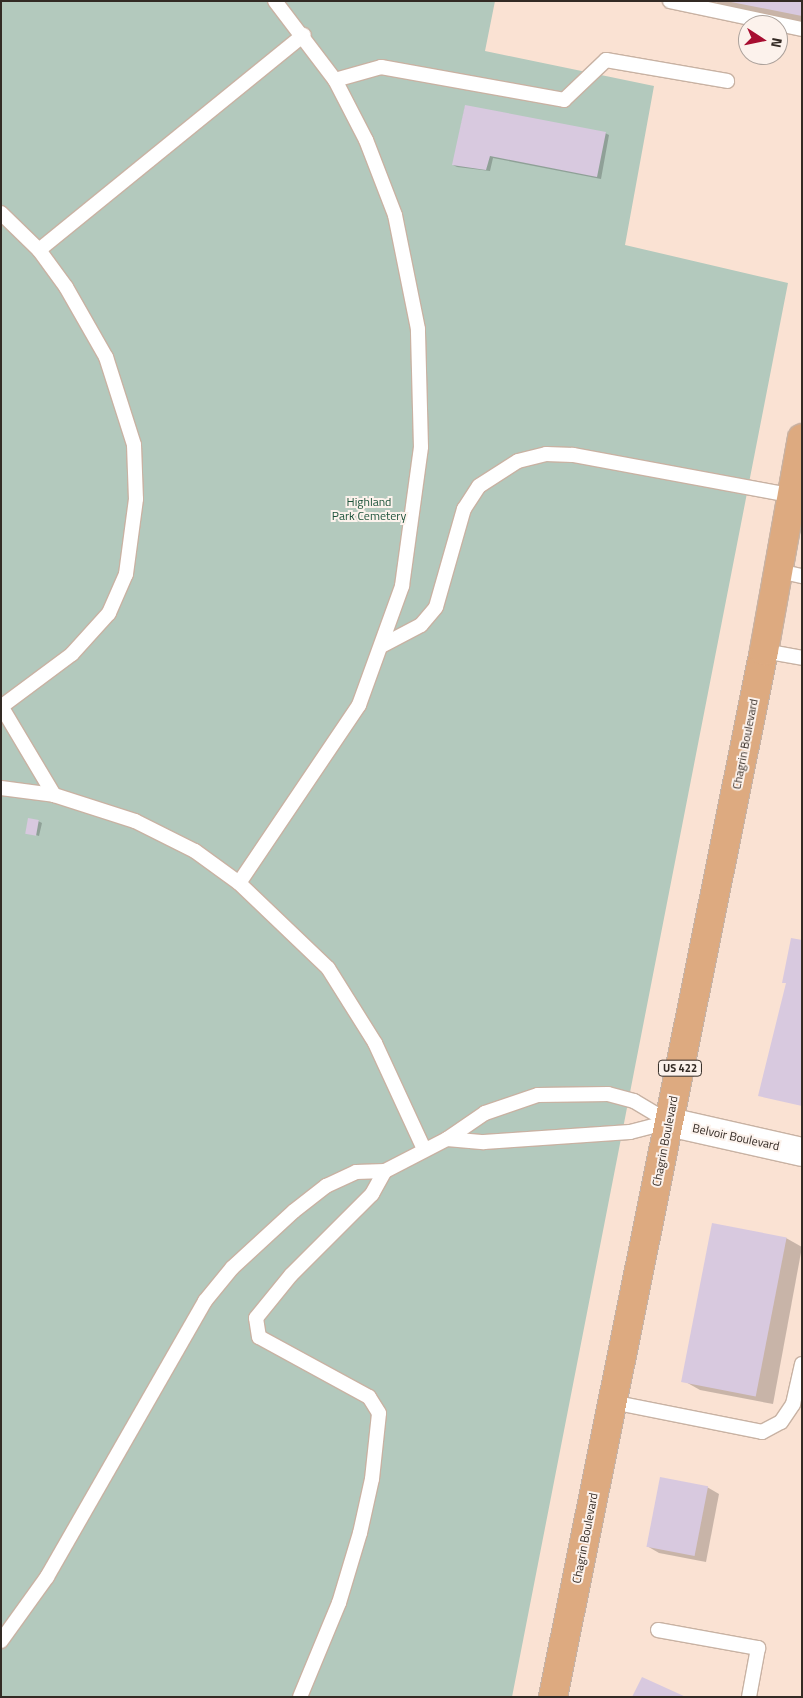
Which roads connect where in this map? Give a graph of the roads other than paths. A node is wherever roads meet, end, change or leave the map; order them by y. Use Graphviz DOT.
graph roads {
  1 [pos="275,1"];
  2 [pos="670,1"];
  3 [pos="802,29"];
  4 [pos="304,35"];
  5 [pos="335,80"];
  6 [pos="727,81"];
  7 [pos="1,213"];
  8 [pos="39,250"];
  9 [pos="802,438"];
  10 [pos="796,496"];
  11 [pos="775,570"];
  12 [pos="802,576"];
  13 [pos="384,645"];
  14 [pos="764,651"];
  15 [pos="802,658"];
  16 [pos="1,706"];
  17 [pos="1,788"];
  18 [pos="54,795"];
  19 [pos="239,883"];
  20 [pos="669,1122"];
  21 [pos="447,1139"];
  22 [pos="424,1149"];
  23 [pos="802,1152"];
  24 [pos="384,1170"];
  25 [pos="802,1364"];
  26 [pos="612,1402"];
  27 [pos="658,1630"];
  28 [pos="1,1641"];
  29 [pos="300,1697"];
  30 [pos="553,1697"];
  31 [pos="749,1697"];
  1 -- 4 [label="lane"];
  2 -- 3 [label="lane"];
  4 -- 5 [label="lane"];
  4 -- 8 [label="lane"];
  5 -- 6 [label="lane"];
  5 -- 13 [label="lane"];
  7 -- 8 [label="lane"];
  8 -- 16 [label="lane"];
  9 -- 10 [label="main road, Chagrin Boulevard / US 422"];
  10 -- 11 [label="main road, Chagrin Boulevard / US 422"];
  10 -- 13 [label="lane"];
  11 -- 12 [label="lane"];
  11 -- 14 [label="main road, Chagrin Boulevard / US 422"];
  13 -- 19 [label="lane"];
  14 -- 15 [label="lane"];
  14 -- 20 [label="main road, Chagrin Boulevard / US 422"];
  16 -- 18 [label="lane"];
  17 -- 18 [label="lane"];
  18 -- 19 [label="lane"];
  19 -- 22 [label="lane"];
  20 -- 21 [label="lane"];
  20 -- 21 [label="lane"];
  20 -- 23 [label="street, Belvoir Boulevard"];
  20 -- 26 [label="main road, Chagrin Boulevard / US 422"];
  21 -- 22 [label="lane"];
  22 -- 24 [label="lane"];
  24 -- 28 [label="lane"];
  24 -- 29 [label="lane"];
  25 -- 26 [label="lane"];
  26 -- 30 [label="main road, Chagrin Boulevard / US 422"];
  27 -- 31 [label="lane"];
}
